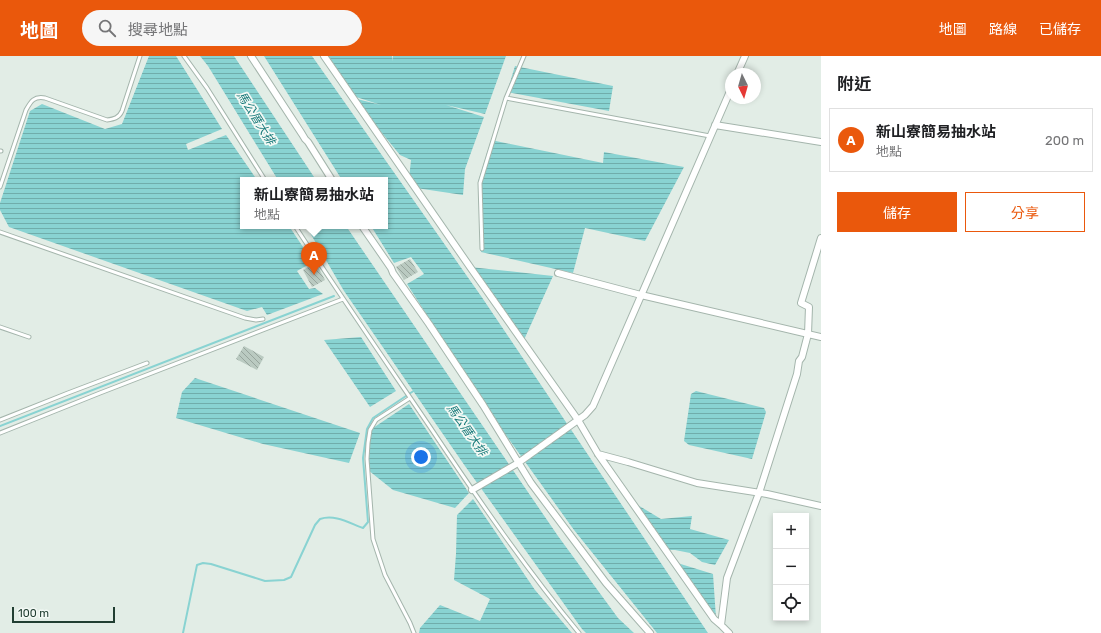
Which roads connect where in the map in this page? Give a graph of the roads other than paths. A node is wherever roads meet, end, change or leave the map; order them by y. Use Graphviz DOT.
graph roads {
  1 [pos="140,56"];
  2 [pos="184,56"];
  3 [pos="251,56"];
  4 [pos="324,56"];
  5 [pos="524,56"];
  6 [pos="745,56"];
  7 [pos="740,68"];
  8 [pos="506,98"];
  9 [pos="725,102"];
  10 [pos="715,125"];
  11 [pos="710,136"];
  12 [pos="821,142"];
  13 [pos="263,177"];
  14 [pos="330,177"];
  15 [pos="0,187"];
  16 [pos="297,229"];
  17 [pos="364,229"];
  18 [pos="0,232"];
  19 [pos="821,238"];
  20 [pos="482,249"];
  21 [pos="558,273"];
  22 [pos="641,295"];
  23 [pos="343,299"];
  24 [pos="263,319"];
  25 [pos="0,327"];
  26 [pos="808,334"];
  27 [pos="29,337"];
  28 [pos="821,337"];
  29 [pos="147,363"];
  30 [pos="410,397"];
  31 [pos="0,420"];
  32 [pos="578,420"];
  33 [pos="0,433"];
  34 [pos="598,454"];
  35 [pos="518,463"];
  36 [pos="472,490"];
  37 [pos="759,493"];
  38 [pos="821,506"];
  39 [pos="721,625"];
  40 [pos="414,633"];
  41 [pos="579,633"];
  42 [pos="650,633"];
  43 [pos="728,633"];
  1 -- 15 [label="lane"];
  2 -- 13 [label="lane"];
  3 -- 14 [label="street"];
  4 -- 32 [label="street"];
  5 -- 8 [label="lane"];
  6 -- 7 [label="street"];
  8 -- 11 [label="lane"];
  8 -- 20 [label="lane"];
  9 -- 10 [label="street"];
  10 -- 11 [label="street"];
  10 -- 12 [label="street"];
  11 -- 22 [label="street"];
  16 -- 23 [label="lane"];
  17 -- 35 [label="street"];
  18 -- 24 [label="lane"];
  19 -- 26 [label="street"];
  21 -- 22 [label="street"];
  22 -- 26 [label="street"];
  22 -- 32 [label="street"];
  23 -- 30 [label="lane"];
  23 -- 33 [label="lane"];
  25 -- 27 [label="lane"];
  26 -- 28 [label="street"];
  26 -- 37 [label="street"];
  29 -- 31 [label="lane"];
  30 -- 36 [label="lane"];
  30 -- 40 [label="lane"];
  32 -- 34 [label="street"];
  32 -- 35 [label="street"];
  34 -- 37 [label="street"];
  34 -- 39 [label="street"];
  35 -- 36 [label="street"];
  35 -- 42 [label="street"];
  36 -- 41 [label="lane"];
  37 -- 38 [label="street"];
  37 -- 39 [label="street"];
  39 -- 43 [label="street"];
}
